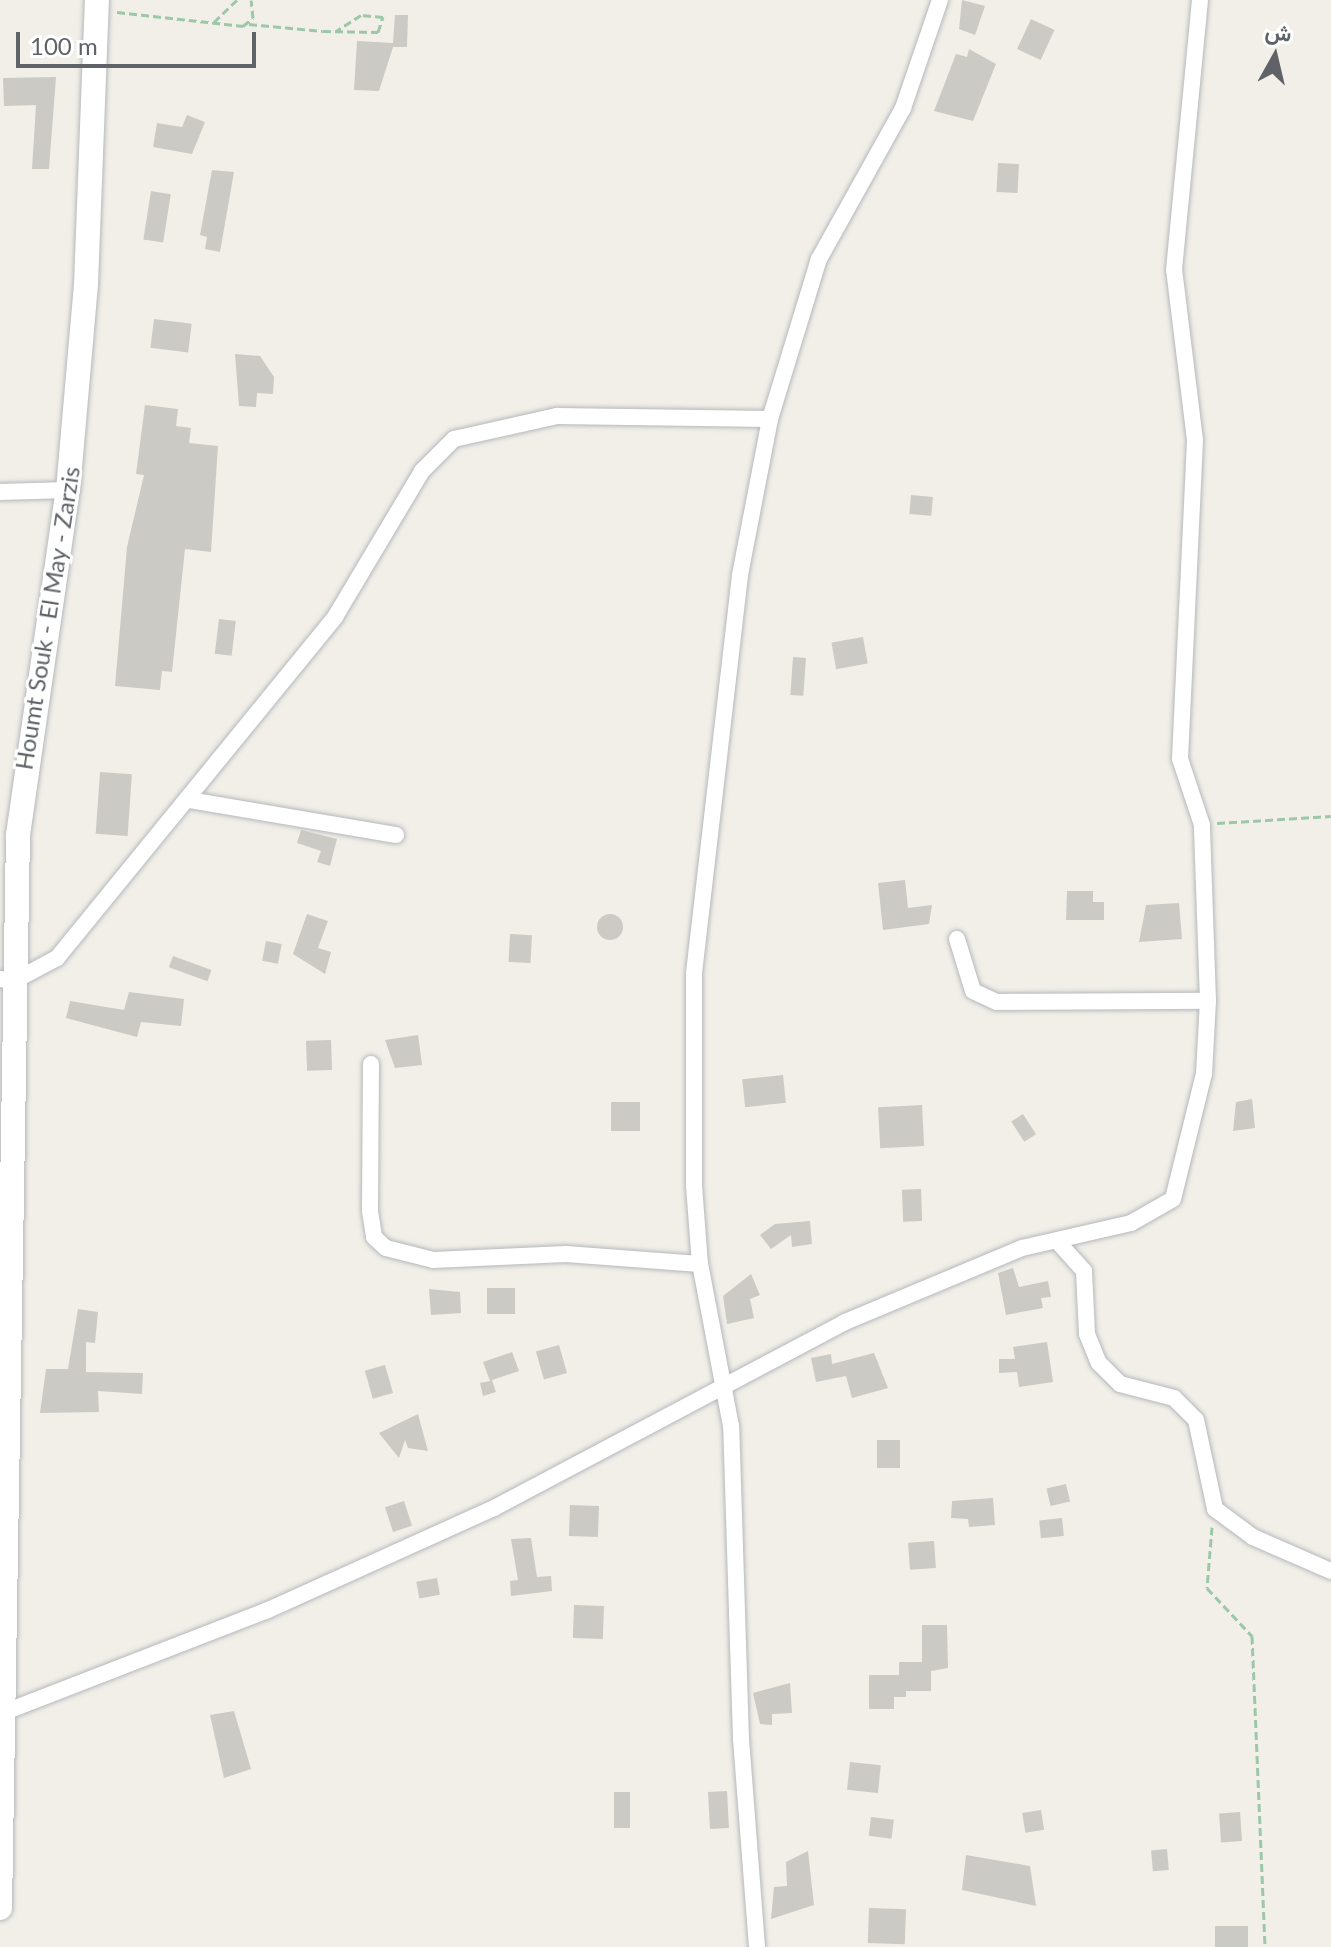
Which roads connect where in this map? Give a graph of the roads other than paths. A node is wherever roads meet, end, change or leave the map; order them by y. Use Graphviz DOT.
graph roads {
  1 [pos="940,0"];
  2 [pos="1200,0"];
  3 [pos="97,5"];
  4 [pos="770,419"];
  5 [pos="68,490"];
  6 [pos="0,492"];
  7 [pos="189,800"];
  8 [pos="396,835"];
  9 [pos="957,939"];
  10 [pos="7,980"];
  11 [pos="1208,1001"];
  12 [pos="371,1064"];
  13 [pos="4,1208"];
  14 [pos="1057,1241"];
  15 [pos="700,1264"];
  16 [pos="727,1382"];
  17 [pos="1331,1571"];
  18 [pos="2,1609"];
  19 [pos="5,1712"];
  20 [pos="0,1908"];
  21 [pos="757,1947"];
  1 -- 4 [label="street"];
  2 -- 11 [label="street"];
  3 -- 5 [label="main road, Houmt Souk - El May - Zarzis"];
  4 -- 7 [label="street"];
  4 -- 15 [label="street"];
  5 -- 6 [label="street"];
  5 -- 10 [label="main road, Houmt Souk - El May - Zarzis"];
  7 -- 8 [label="street"];
  7 -- 10 [label="street"];
  9 -- 11 [label="street"];
  10 -- 13 [label="main road, Houmt Souk - El May - Zarzis"];
  11 -- 14 [label="street"];
  12 -- 15 [label="street"];
  13 -- 18 [label="main road, Houmt Souk - El May - Zarzis"];
  14 -- 16 [label="street"];
  14 -- 17 [label="street"];
  15 -- 16 [label="street"];
  16 -- 19 [label="street"];
  16 -- 21 [label="street"];
  18 -- 19 [label="main road, Houmt Souk - El May - Zarzis"];
  19 -- 20 [label="main road, Houmt Souk - El May - Zarzis"];
}
